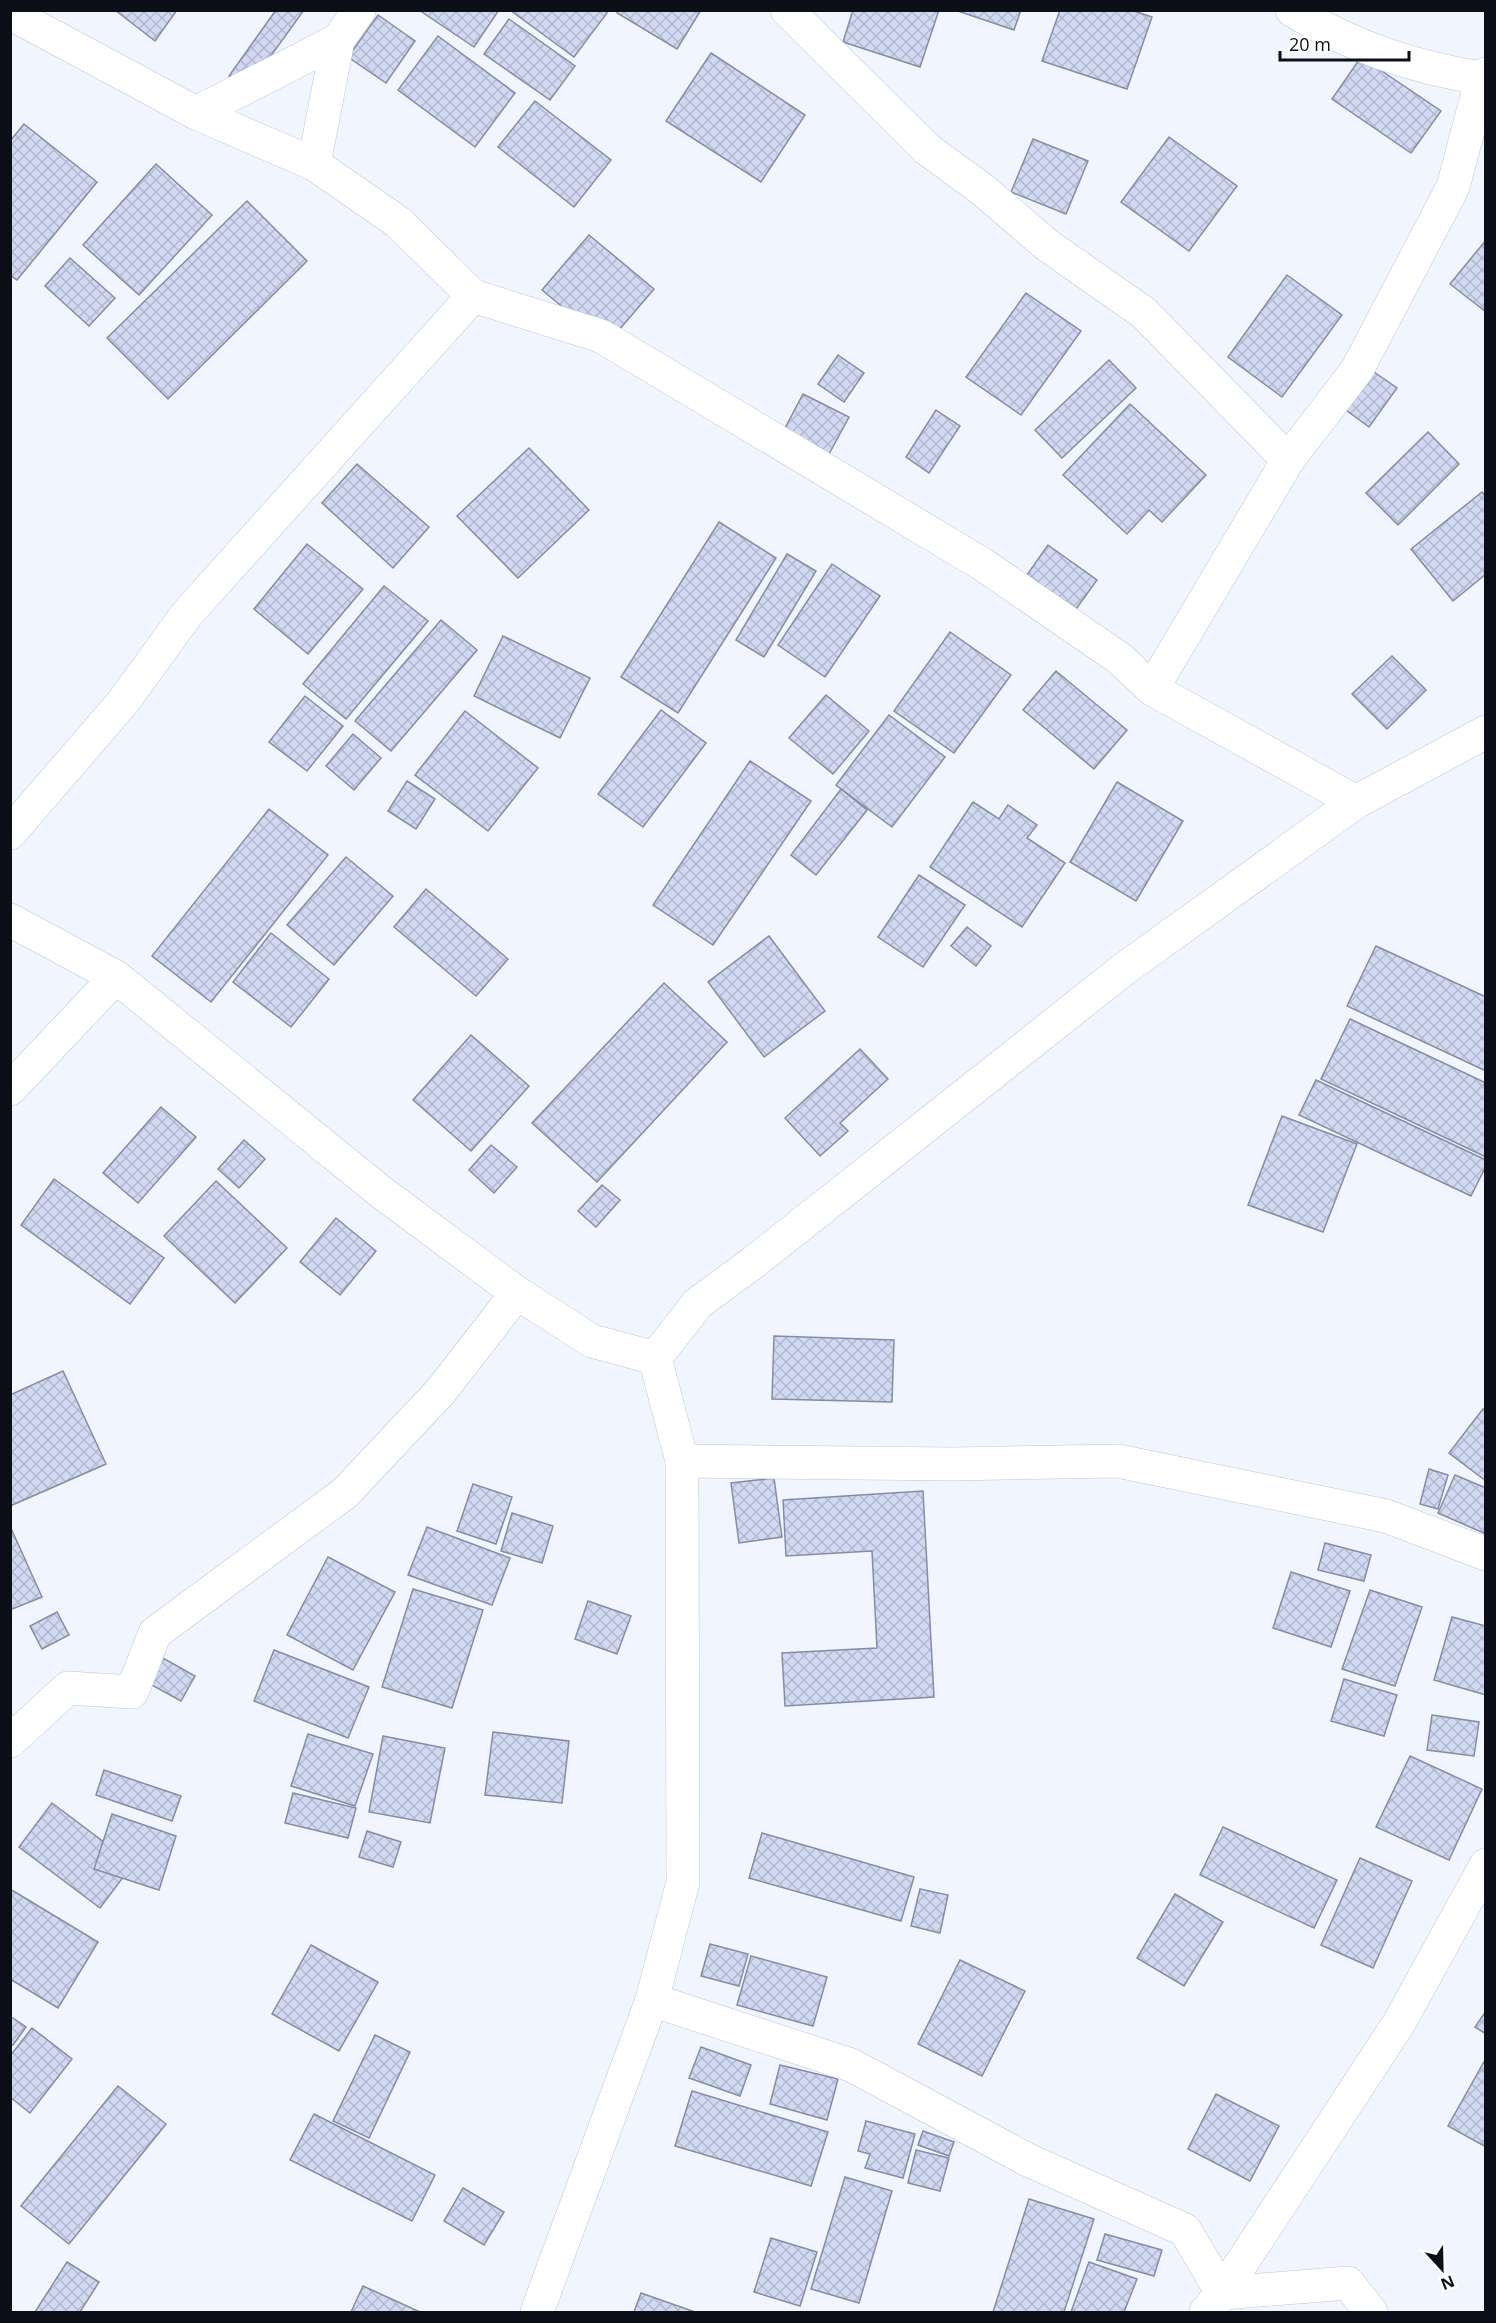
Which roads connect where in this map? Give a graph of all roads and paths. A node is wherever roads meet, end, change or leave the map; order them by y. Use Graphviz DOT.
graph roads {
  1 [pos="359,10"];
  2 [pos="787,10"];
  3 [pos="1292,10"];
  4 [pos="10,14"];
  5 [pos="339,40"];
  6 [pos="1484,76"];
  7 [pos="196,113"];
  8 [pos="314,164"];
  9 [pos="473,296"];
  10 [pos="1288,460"];
  11 [pos="1152,689"];
  12 [pos="1485,732"];
  13 [pos="1356,802"];
  14 [pos="10,833"];
  15 [pos="10,920"];
  16 [pos="116,977"];
  17 [pos="10,1089"];
  18 [pos="517,1293"];
  19 [pos="655,1358"];
  20 [pos="682,1461"];
  21 [pos="1485,1554"];
  22 [pos="10,1740"];
  23 [pos="1485,1865"];
  24 [pos="652,2000"];
  25 [pos="1214,2302"];
  26 [pos="537,2313"];
  27 [pos="1371,2313"];
  1 -- 5 [label="street"];
  2 -- 10 [label="street"];
  3 -- 6 [label="street"];
  4 -- 7 [label="street"];
  5 -- 7 [label="street"];
  5 -- 8 [label="street"];
  6 -- 10 [label="street"];
  7 -- 8 [label="street"];
  8 -- 9 [label="street"];
  9 -- 11 [label="street"];
  9 -- 14 [label="street"];
  10 -- 11 [label="street"];
  11 -- 13 [label="street"];
  12 -- 13 [label="street"];
  13 -- 19 [label="street"];
  15 -- 16 [label="street"];
  16 -- 17 [label="street"];
  16 -- 18 [label="street"];
  18 -- 19 [label="street"];
  18 -- 22 [label="street"];
  19 -- 20 [label="street"];
  20 -- 21 [label="street"];
  20 -- 24 [label="street"];
  23 -- 25 [label="street"];
  24 -- 25 [label="street"];
  24 -- 26 [label="street"];
  25 -- 27 [label="street"];
}
